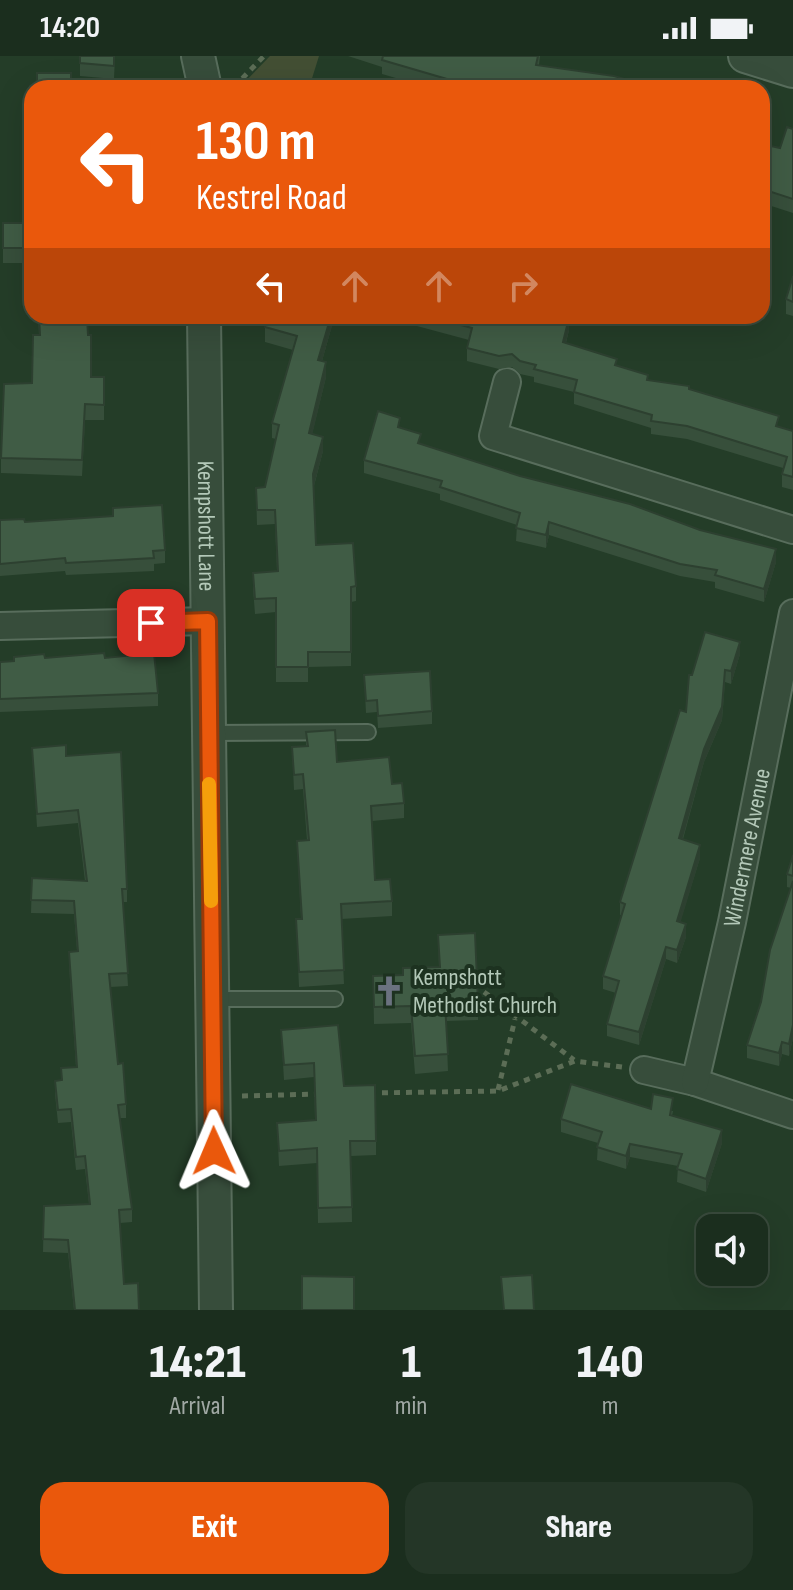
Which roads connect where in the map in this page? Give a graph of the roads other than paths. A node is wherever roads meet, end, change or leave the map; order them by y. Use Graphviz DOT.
graph roads {
  1 [pos="745,56"];
  2 [pos="793,71"];
  3 [pos="204,324"];
  4 [pos="507,382"];
  5 [pos="793,530"];
  6 [pos="793,613"];
  7 [pos="208,621"];
  8 [pos="0,626"];
  9 [pos="368,732"];
  10 [pos="209,733"];
  11 [pos="212,999"];
  12 [pos="335,999"];
  13 [pos="644,1070"];
  14 [pos="695,1082"];
  15 [pos="793,1115"];
  16 [pos="216,1310"];
  1 -- 2 [label="street"];
  3 -- 7 [label="street, Kempshott Lane"];
  4 -- 5 [label="street"];
  6 -- 14 [label="street, Windermere Avenue"];
  7 -- 8 [label="street"];
  7 -- 10 [label="street, Kempshott Lane"];
  9 -- 10 [label="lane"];
  10 -- 11 [label="street, Kempshott Lane"];
  11 -- 12 [label="lane"];
  11 -- 16 [label="street, Kempshott Lane"];
  13 -- 14 [label="street"];
  14 -- 15 [label="street"];
}
